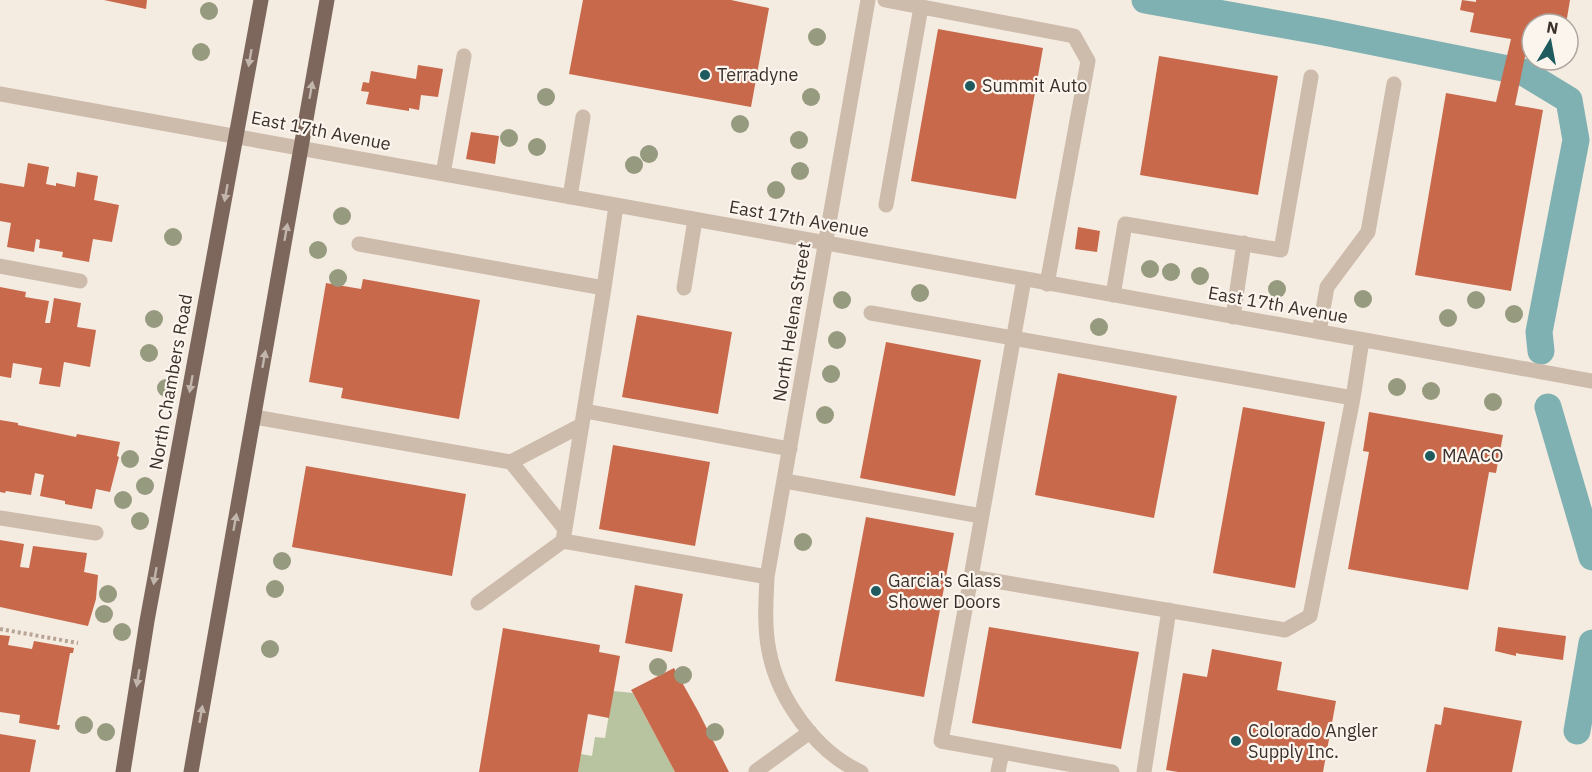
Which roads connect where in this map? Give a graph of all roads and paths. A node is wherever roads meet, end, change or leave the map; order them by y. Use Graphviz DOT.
graph roads {
  1 [pos="261,0"];
  2 [pos="327,0"];
  3 [pos="868,0"];
  4 [pos="885,0"];
  5 [pos="921,7"];
  6 [pos="464,56"];
  7 [pos="1311,77"];
  8 [pos="1394,84"];
  9 [pos="0,94"];
  10 [pos="583,117"];
  11 [pos="237,135"];
  12 [pos="301,148"];
  13 [pos="443,174"];
  14 [pos="570,197"];
  15 [pos="886,205"];
  16 [pos="616,206"];
  17 [pos="695,220"];
  18 [pos="1244,243"];
  19 [pos="359,244"];
  20 [pos="825,244"];
  21 [pos="0,266"];
  22 [pos="1024,279"];
  23 [pos="80,280"];
  24 [pos="1047,284"];
  25 [pos="604,288"];
  26 [pos="684,288"];
  27 [pos="1113,296"];
  28 [pos="871,313"];
  29 [pos="1233,317"];
  30 [pos="1319,332"];
  31 [pos="1013,338"];
  32 [pos="1362,340"];
  33 [pos="1592,381"];
  34 [pos="1353,398"];
  35 [pos="254,417"];
  36 [pos="583,418"];
  37 [pos="790,450"];
  38 [pos="511,462"];
  39 [pos="785,481"];
  40 [pos="981,516"];
  41 [pos="0,518"];
  42 [pos="96,533"];
  43 [pos="564,535"];
  44 [pos="767,577"];
  45 [pos="971,577"];
  46 [pos="478,603"];
  47 [pos="1169,610"];
  48 [pos="0,629"];
  49 [pos="78,643"];
  50 [pos="810,732"];
  51 [pos="1002,752"];
  52 [pos="756,771"];
  53 [pos="123,772"];
  54 [pos="191,772"];
  55 [pos="861,772"];
  56 [pos="998,772"];
  57 [pos="1112,772"];
  58 [pos="1144,772"];
  1 -- 11 [label="main road, North Chambers Road, one-way"];
  12 -- 2 [label="main road, one-way"];
  3 -- 20 [label="street, North Helena Street"];
  4 -- 5 [label="street"];
  5 -- 15 [label="street"];
  5 -- 24 [label="street"];
  6 -- 13 [label="street"];
  7 -- 18 [label="street"];
  8 -- 30 [label="street"];
  9 -- 11 [label="street, East 17th Avenue"];
  10 -- 14 [label="street"];
  11 -- 12 [label="street, East 17th Avenue"];
  11 -- 53 [label="main road, North Chambers Road, one-way"];
  12 -- 13 [label="street, East 17th Avenue"];
  35 -- 12 [label="main road, one-way"];
  13 -- 14 [label="street, East 17th Avenue"];
  14 -- 16 [label="street, East 17th Avenue"];
  16 -- 17 [label="street, East 17th Avenue"];
  16 -- 25 [label="street"];
  17 -- 20 [label="street, East 17th Avenue"];
  17 -- 26 [label="street"];
  18 -- 27 [label="street"];
  18 -- 29 [label="street"];
  19 -- 25 [label="street"];
  20 -- 22 [label="street, East 17th Avenue"];
  20 -- 37 [label="street, North Helena Street"];
  21 -- 23 [label="street"];
  22 -- 24 [label="street, East 17th Avenue"];
  22 -- 31 [label="street"];
  24 -- 27 [label="street, East 17th Avenue"];
  25 -- 36 [label="street"];
  27 -- 29 [label="street, East 17th Avenue"];
  28 -- 31 [label="street"];
  29 -- 30 [label="street, East 17th Avenue"];
  30 -- 32 [label="street, East 17th Avenue"];
  31 -- 34 [label="street"];
  31 -- 40 [label="street"];
  32 -- 33 [label="street, East 17th Avenue"];
  32 -- 34 [label="street"];
  34 -- 47 [label="street"];
  35 -- 38 [label="street"];
  54 -- 35 [label="main road, one-way"];
  36 -- 37 [label="street"];
  36 -- 38 [label="street"];
  36 -- 43 [label="street"];
  37 -- 39 [label="street, North Helena Street"];
  38 -- 43 [label="street"];
  39 -- 40 [label="street"];
  39 -- 44 [label="street, North Helena Street"];
  40 -- 45 [label="street"];
  41 -- 42 [label="street"];
  43 -- 44 [label="street"];
  43 -- 46 [label="street"];
  44 -- 50 [label="street, North Helena Street"];
  45 -- 47 [label="street"];
  45 -- 51 [label="street"];
  47 -- 58 [label="street"];
  48 -- 49 [label="path"];
  50 -- 52 [label="street"];
  50 -- 55 [label="street, North Helena Street"];
  51 -- 56 [label="street"];
  51 -- 57 [label="street"];
}
